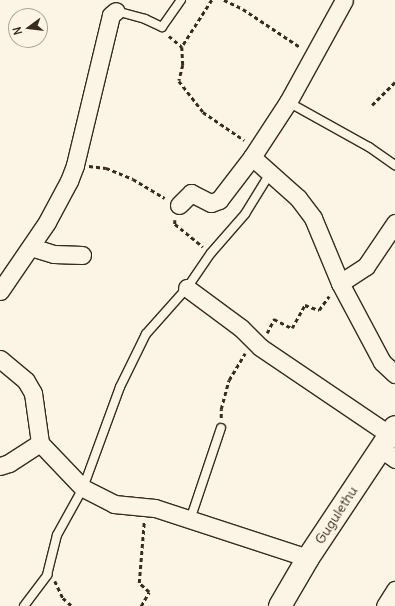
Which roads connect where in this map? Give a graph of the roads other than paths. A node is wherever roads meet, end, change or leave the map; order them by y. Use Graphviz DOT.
graph roads {
  1 [pos="181,0"];
  2 [pos="344,0"];
  3 [pos="116,11"];
  4 [pos="288,102"];
  5 [pos="254,152"];
  6 [pos="395,165"];
  7 [pos="270,174"];
  8 [pos="179,205"];
  9 [pos="395,223"];
  10 [pos="31,246"];
  11 [pos="82,255"];
  12 [pos="340,283"];
  13 [pos="186,288"];
  14 [pos="0,291"];
  15 [pos="0,358"];
  16 [pos="395,374"];
  17 [pos="221,428"];
  18 [pos="390,442"];
  19 [pos="40,443"];
  20 [pos="0,466"];
  21 [pos="83,488"];
  22 [pos="190,520"];
  23 [pos="308,558"];
  24 [pos="395,590"];
  25 [pos="24,606"];
  26 [pos="280,606"];
  27 [pos="385,606"];
  1 -- 3 [label="lane"];
  2 -- 4 [label="street"];
  3 -- 10 [label="street"];
  4 -- 5 [label="street"];
  4 -- 6 [label="lane"];
  5 -- 7 [label="street"];
  5 -- 8 [label="street"];
  7 -- 12 [label="street"];
  7 -- 13 [label="lane"];
  9 -- 12 [label="street"];
  10 -- 11 [label="street"];
  10 -- 14 [label="street"];
  12 -- 16 [label="street"];
  13 -- 18 [label="street"];
  13 -- 21 [label="lane"];
  15 -- 19 [label="street"];
  17 -- 22 [label="lane"];
  18 -- 23 [label="street, Gugulethu"];
  19 -- 20 [label="street"];
  19 -- 21 [label="street"];
  21 -- 22 [label="street"];
  21 -- 25 [label="lane"];
  22 -- 23 [label="street"];
  23 -- 26 [label="street, Gugulethu"];
  24 -- 27 [label="street"];
}
